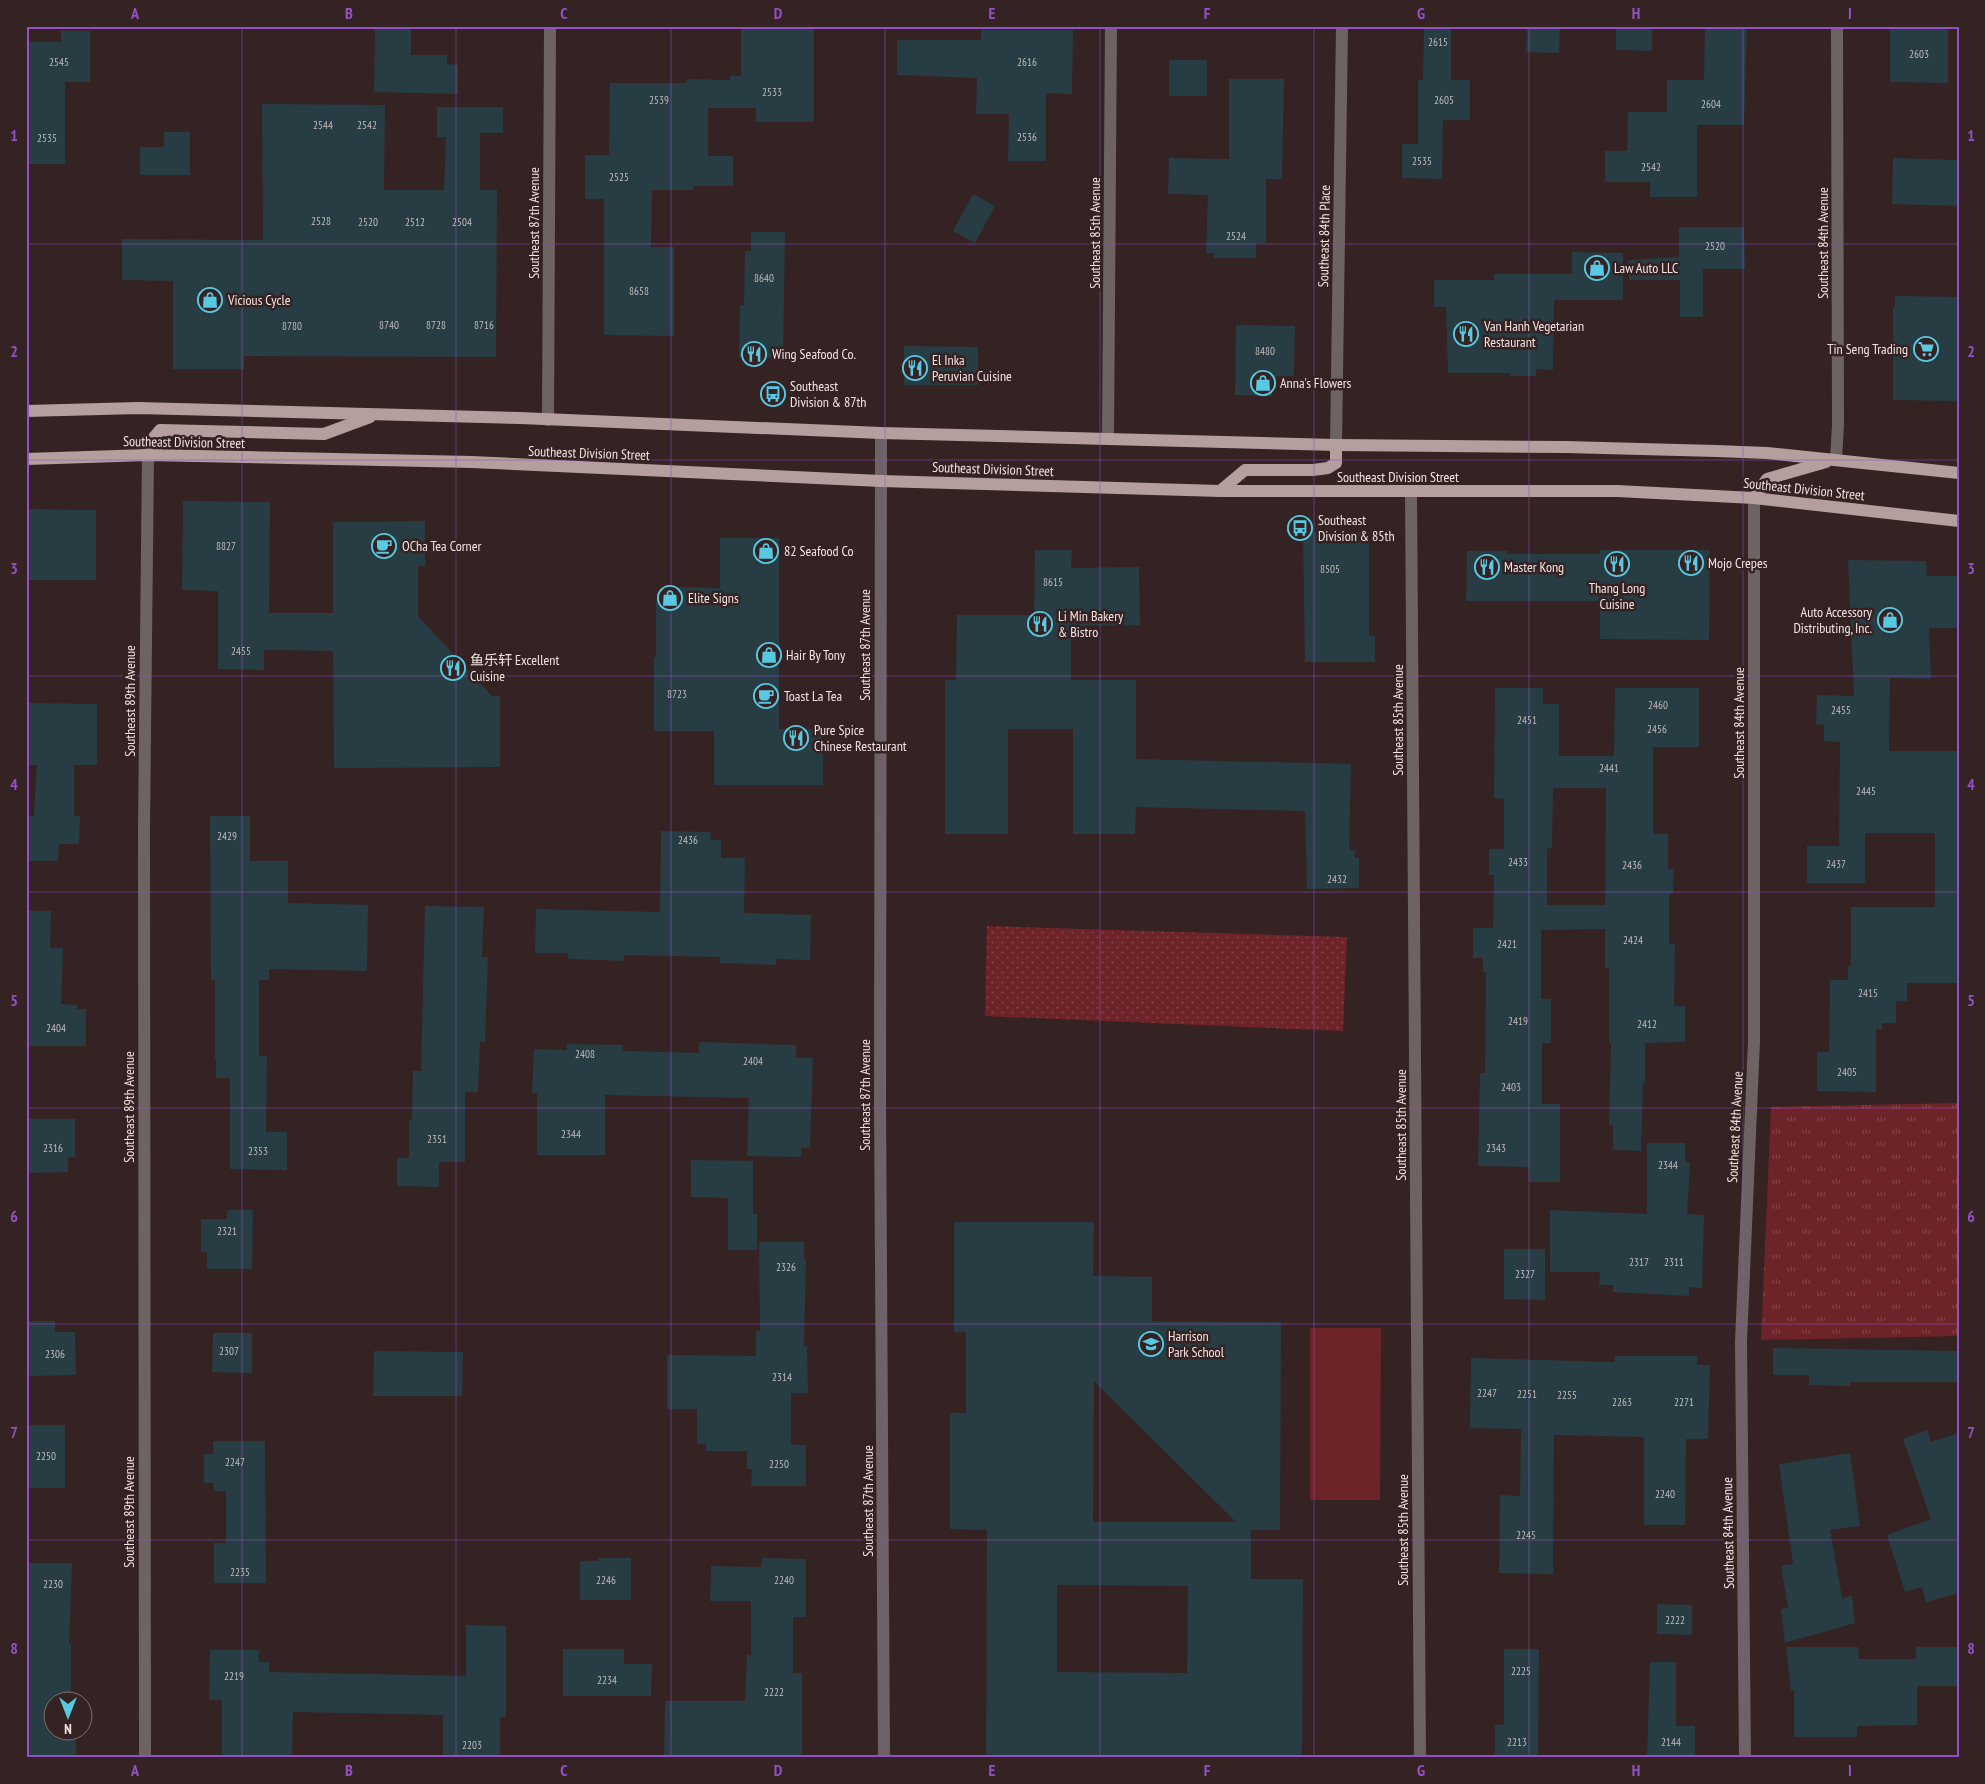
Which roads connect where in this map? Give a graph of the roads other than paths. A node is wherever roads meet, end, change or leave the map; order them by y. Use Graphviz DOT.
graph roads {
  1 [pos="550,26"];
  2 [pos="1111,26"];
  3 [pos="1342,26"];
  4 [pos="1837,26"];
  5 [pos="26,411"];
  6 [pos="376,414"];
  7 [pos="548,420"];
  8 [pos="881,433"];
  9 [pos="1108,440"];
  10 [pos="1336,445"];
  11 [pos="148,455"];
  12 [pos="26,459"];
  13 [pos="1836,460"];
  14 [pos="1959,473"];
  15 [pos="881,481"];
  16 [pos="1220,492"];
  17 [pos="1411,492"];
  18 [pos="1754,498"];
  19 [pos="1959,521"];
  20 [pos="145,1758"];
  21 [pos="884,1758"];
  22 [pos="1420,1758"];
  23 [pos="1746,1758"];
  1 -- 7 [label="street, Southeast 87th Avenue"];
  2 -- 9 [label="street, Southeast 85th Avenue"];
  3 -- 10 [label="street, Southeast 84th Place"];
  4 -- 13 [label="street, Southeast 84th Avenue"];
  5 -- 6 [label="main road"];
  6 -- 7 [label="main road"];
  6 -- 11 [label="main road"];
  7 -- 8 [label="main road"];
  8 -- 9 [label="main road"];
  8 -- 15 [label="street, Southeast 87th Avenue"];
  9 -- 10 [label="main road"];
  10 -- 13 [label="main road"];
  10 -- 16 [label="main road"];
  11 -- 12 [label="main road, Southeast Division Street"];
  11 -- 15 [label="main road, Southeast Division Street"];
  11 -- 20 [label="street, Southeast 89th Avenue"];
  13 -- 14 [label="main road"];
  13 -- 18 [label="main road"];
  15 -- 16 [label="main road, Southeast Division Street"];
  15 -- 21 [label="street, Southeast 87th Avenue"];
  16 -- 17 [label="main road, Southeast Division Street"];
  17 -- 18 [label="main road, Southeast Division Street"];
  17 -- 22 [label="street, Southeast 85th Avenue"];
  18 -- 19 [label="main road, Southeast Division Street"];
  18 -- 23 [label="street, Southeast 84th Avenue"];
}
